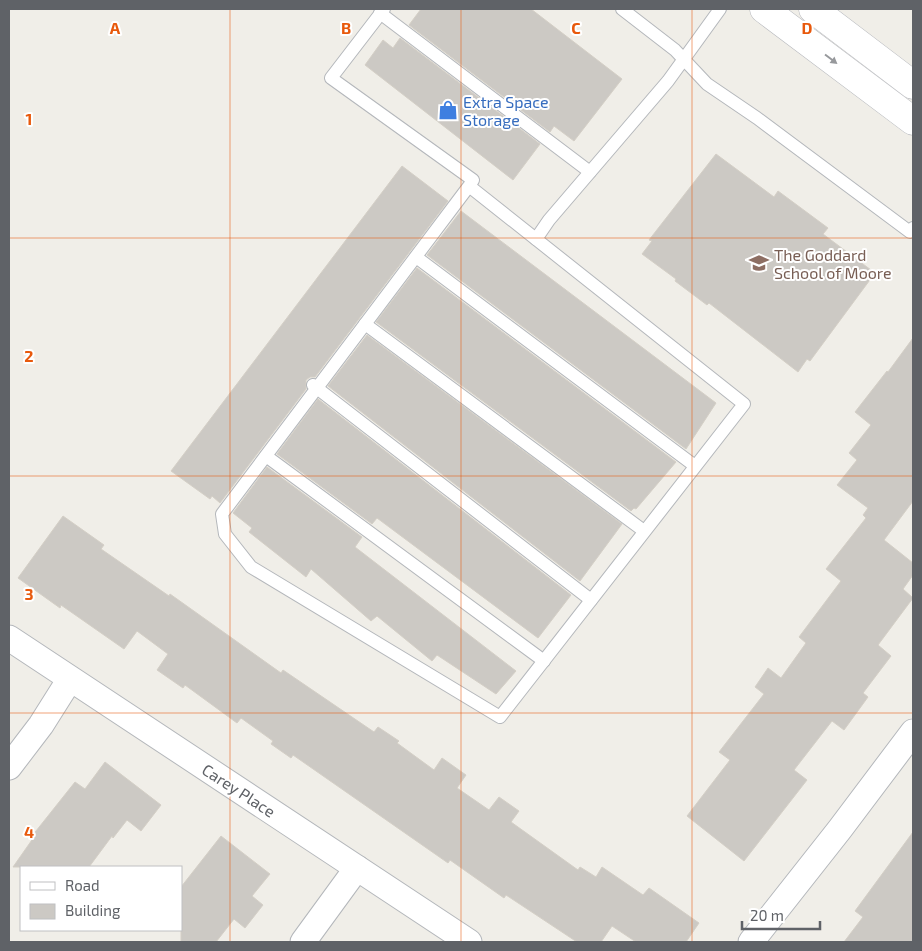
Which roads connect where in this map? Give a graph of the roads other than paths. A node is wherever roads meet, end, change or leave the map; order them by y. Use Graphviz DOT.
graph roads {
  1 [pos="622,9"];
  2 [pos="720,9"];
  3 [pos="764,9"];
  4 [pos="813,9"];
  5 [pos="382,11"];
  6 [pos="684,59"];
  7 [pos="913,85"];
  8 [pos="913,121"];
  9 [pos="590,172"];
  10 [pos="468,186"];
  11 [pos="913,228"];
  12 [pos="536,239"];
  13 [pos="416,257"];
  14 [pos="365,324"];
  15 [pos="315,387"];
  16 [pos="266,456"];
  17 [pos="695,466"];
  18 [pos="644,532"];
  19 [pos="591,600"];
  20 [pos="9,638"];
  21 [pos="544,661"];
  22 [pos="70,679"];
  23 [pos="913,732"];
  24 [pos="9,767"];
  25 [pos="357,868"];
  26 [pos="303,942"];
  27 [pos="469,942"];
  28 [pos="751,942"];
  1 -- 6 [label="lane"];
  2 -- 6 [label="lane"];
  3 -- 8 [label="main road, one-way"];
  4 -- 7 [label="main road"];
  5 -- 9 [label="lane"];
  5 -- 10 [label="lane"];
  6 -- 9 [label="lane"];
  6 -- 11 [label="lane"];
  9 -- 12 [label="lane"];
  10 -- 12 [label="lane"];
  10 -- 13 [label="lane"];
  12 -- 17 [label="lane"];
  13 -- 14 [label="lane"];
  13 -- 17 [label="lane"];
  14 -- 15 [label="lane"];
  14 -- 18 [label="lane"];
  15 -- 16 [label="lane"];
  15 -- 19 [label="lane"];
  16 -- 21 [label="lane"];
  16 -- 21 [label="lane"];
  17 -- 18 [label="lane"];
  18 -- 19 [label="lane"];
  19 -- 21 [label="lane"];
  20 -- 22 [label="street, Carey Place"];
  22 -- 24 [label="street"];
  22 -- 25 [label="street, Carey Place"];
  23 -- 28 [label="street"];
  25 -- 26 [label="street"];
  25 -- 27 [label="street, Carey Place"];
}
